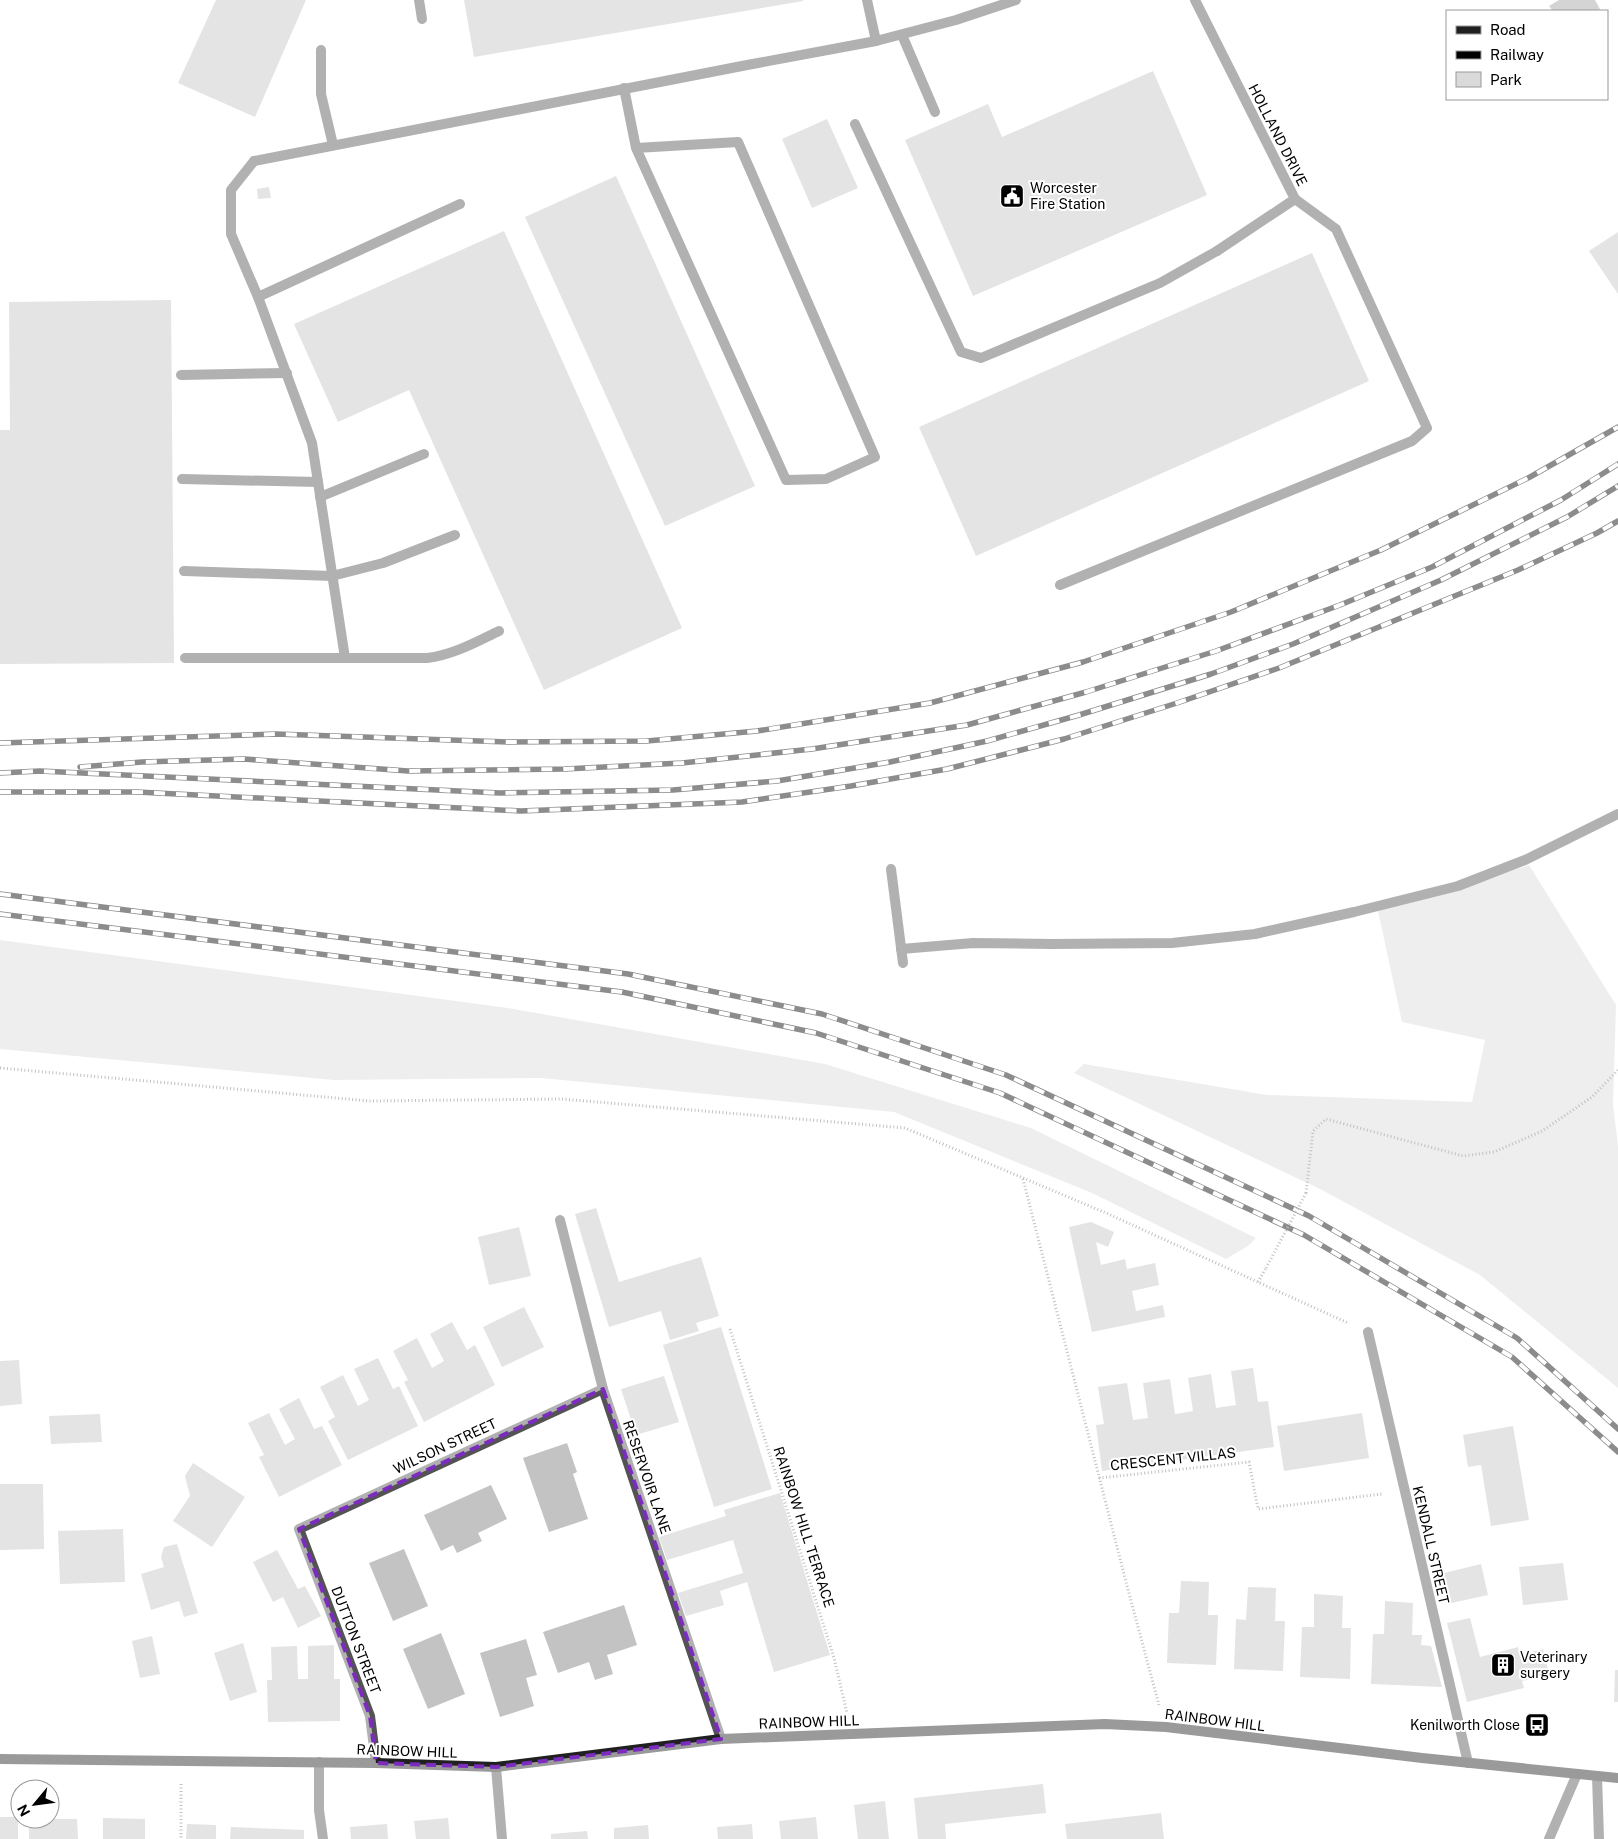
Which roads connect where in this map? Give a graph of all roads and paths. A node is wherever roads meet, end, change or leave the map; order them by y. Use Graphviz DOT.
graph roads {
  1 [pos="419,0"];
  2 [pos="867,0"];
  3 [pos="1016,0"];
  4 [pos="1195,0"];
  5 [pos="422,19"];
  6 [pos="902,34"];
  7 [pos="876,41"];
  8 [pos="321,50"];
  9 [pos="624,88"];
  10 [pos="935,112"];
  11 [pos="855,124"];
  12 [pos="333,145"];
  13 [pos="636,148"];
  14 [pos="1295,199"];
  15 [pos="460,204"];
  16 [pos="258,296"];
  17 [pos="287,373"];
  18 [pos="181,375"];
  19 [pos="424,454"];
  20 [pos="182,479"];
  21 [pos="318,482"];
  22 [pos="320,497"];
  23 [pos="455,535"];
  24 [pos="184,571"];
  25 [pos="332,576"];
  26 [pos="1060,585"];
  27 [pos="499,632"];
  28 [pos="185,658"];
  29 [pos="345,658"];
  30 [pos="1618,814"];
  31 [pos="890,868"];
  32 [pos="901,949"];
  33 [pos="903,963"];
  34 [pos="0,1068"];
  35 [pos="1618,1070"];
  36 [pos="1023,1178"];
  37 [pos="560,1220"];
  38 [pos="1258,1282"];
  39 [pos="730,1329"];
  40 [pos="1368,1332"];
  41 [pos="602,1388"];
  42 [pos="1099,1478"];
  43 [pos="1405,1491"];
  44 [pos="299,1529"];
  45 [pos="1166,1727"];
  46 [pos="852,1734"];
  47 [pos="721,1739"];
  48 [pos="0,1759"];
  49 [pos="180,1760"];
  50 [pos="319,1762"];
  51 [pos="376,1763"];
  52 [pos="1468,1763"];
  53 [pos="496,1767"];
  54 [pos="1577,1774"];
  55 [pos="1597,1776"];
  56 [pos="1618,1778"];
  57 [pos="181,1839"];
  58 [pos="323,1839"];
  59 [pos="502,1839"];
  60 [pos="1549,1839"];
  61 [pos="1599,1839"];
  1 -- 5 [label="street"];
  2 -- 7 [label="street"];
  3 -- 6 [label="street"];
  4 -- 14 [label="street, HOLLAND DRIVE"];
  6 -- 7 [label="street"];
  6 -- 10 [label="street"];
  7 -- 9 [label="street"];
  8 -- 12 [label="street"];
  9 -- 12 [label="street"];
  9 -- 13 [label="street"];
  11 -- 14 [label="street, HOLLAND DRIVE"];
  12 -- 16 [label="street"];
  13 -- 13 [label="street"];
  14 -- 26 [label="street"];
  15 -- 16 [label="street"];
  16 -- 17 [label="street"];
  17 -- 18 [label="street"];
  17 -- 21 [label="street"];
  19 -- 22 [label="street"];
  20 -- 21 [label="street"];
  21 -- 22 [label="street"];
  22 -- 25 [label="street"];
  23 -- 25 [label="street"];
  24 -- 25 [label="street"];
  25 -- 29 [label="street"];
  27 -- 29 [label="street"];
  28 -- 29 [label="street"];
  30 -- 32 [label="street"];
  31 -- 32 [label="street"];
  32 -- 33 [label="street"];
  34 -- 36 [label="path"];
  35 -- 38 [label="path, bridge"];
  36 -- 38 [label="path"];
  36 -- 42 [label="path"];
  37 -- 41 [label="street, RESERVOIR LANE"];
  38 -- 40 [label="path"];
  39 -- 46 [label="path, RAINBOW HILL TERRACE"];
  40 -- 43 [label="street, KENDALL STREET"];
  41 -- 44 [label="street, WILSON STREET"];
  41 -- 47 [label="street, RESERVOIR LANE"];
  42 -- 43 [label="path, CRESCENT VILLAS"];
  42 -- 45 [label="path"];
  43 -- 52 [label="street, KENDALL STREET"];
  44 -- 51 [label="street, DUTTON STREET"];
  45 -- 46 [label="main road, RAINBOW HILL"];
  45 -- 52 [label="main road, RAINBOW HILL"];
  46 -- 47 [label="main road, RAINBOW HILL"];
  47 -- 53 [label="main road, RAINBOW HILL"];
  48 -- 49 [label="main road, RAINBOW HILL"];
  49 -- 50 [label="main road, RAINBOW HILL"];
  49 -- 57 [label="path"];
  50 -- 51 [label="main road, RAINBOW HILL"];
  50 -- 58 [label="street"];
  51 -- 53 [label="main road, RAINBOW HILL"];
  52 -- 54 [label="main road, RAINBOW HILL"];
  53 -- 59 [label="street"];
  54 -- 55 [label="main road, RAINBOW HILL"];
  54 -- 60 [label="street"];
  55 -- 56 [label="main road, RAINBOW HILL"];
  55 -- 61 [label="street"];
}
